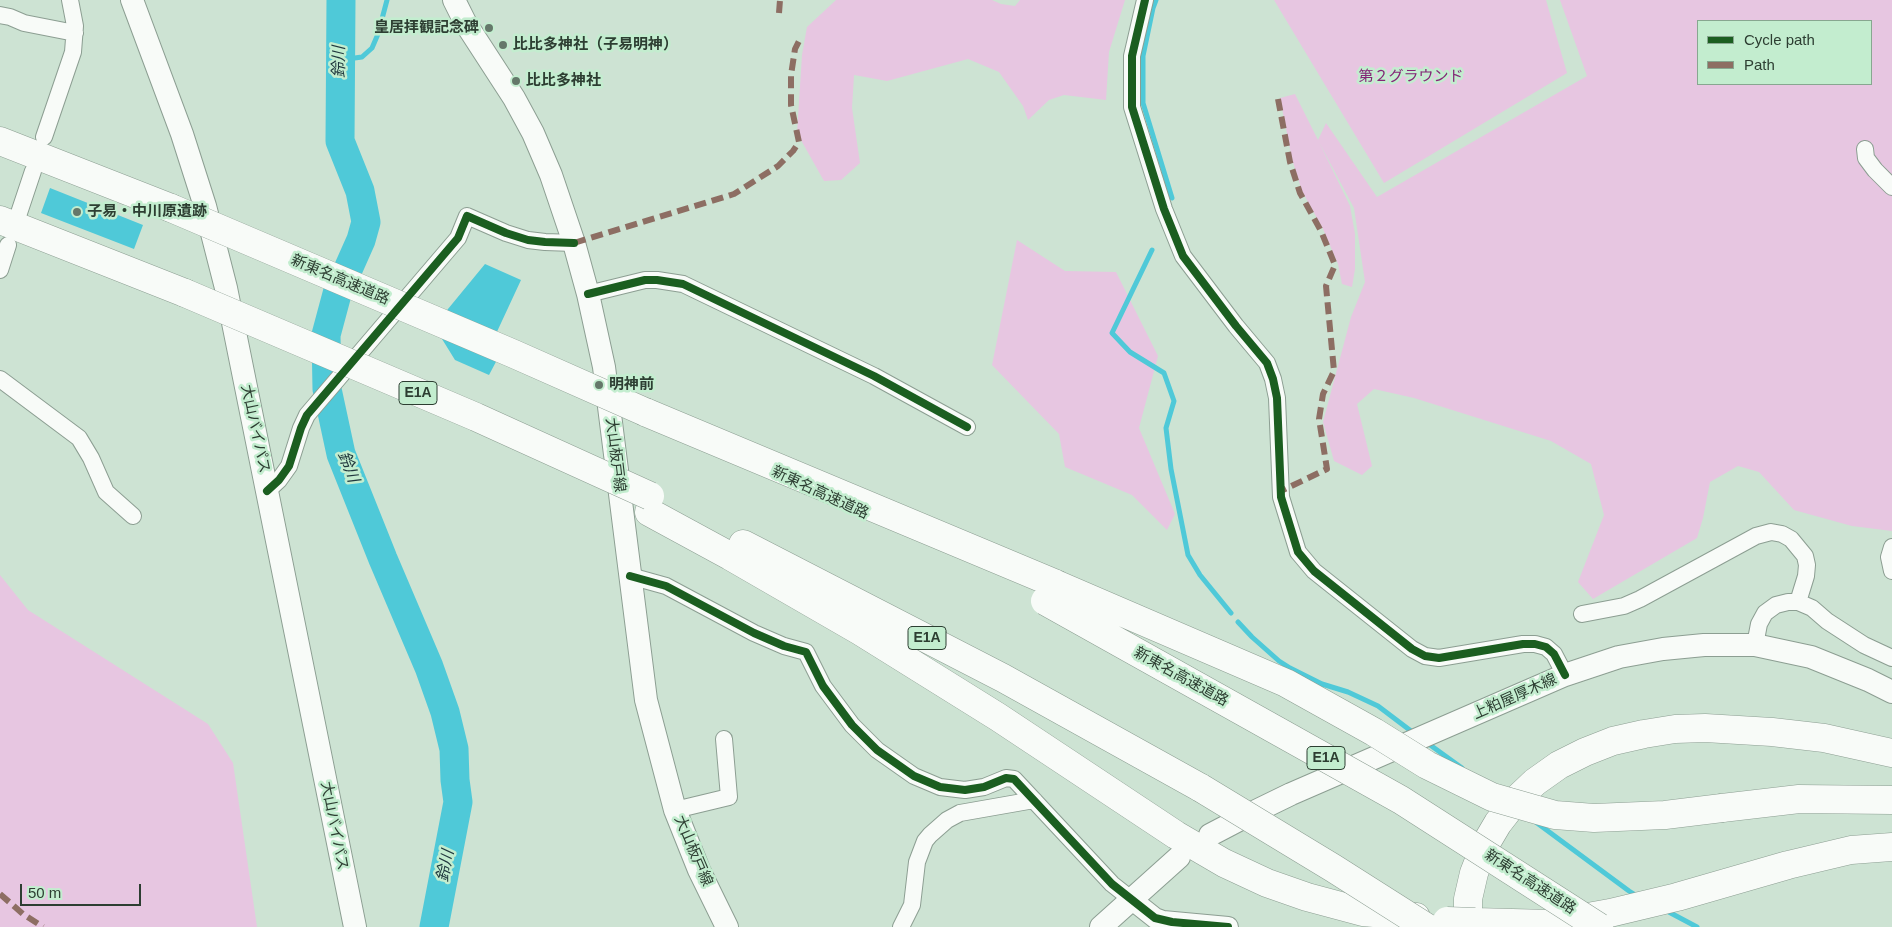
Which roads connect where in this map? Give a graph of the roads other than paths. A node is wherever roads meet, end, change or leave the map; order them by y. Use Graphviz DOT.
graph roads {
  1 [pos="70,0"];
  2 [pos="132,0"];
  3 [pos="454,0"];
  4 [pos="1145,0"];
  5 [pos="0,15"];
  6 [pos="74,33"];
  7 [pos="44,137"];
  8 [pos="0,141"];
  9 [pos="1865,149"];
  10 [pos="33,171"];
  11 [pos="1892,187"];
  12 [pos="9,226"];
  13 [pos="574,243"];
  14 [pos="0,270"];
  15 [pos="588,294"];
  16 [pos="0,379"];
  17 [pos="967,426"];
  18 [pos="268,491"];
  19 [pos="650,504"];
  20 [pos="133,516"];
  21 [pos="1892,547"];
  22 [pos="1892,571"];
  23 [pos="630,576"];
  24 [pos="1050,592"];
  25 [pos="1798,602"];
  26 [pos="1582,614"];
  27 [pos="1755,645"];
  28 [pos="1892,658"];
  29 [pos="1565,675"];
  30 [pos="1892,692"];
  31 [pos="724,739"];
  32 [pos="1892,753"];
  33 [pos="1034,800"];
  34 [pos="1892,800"];
  35 [pos="675,810"];
  36 [pos="1210,835"];
  37 [pos="1892,847"];
  38 [pos="1179,857"];
  39 [pos="1131,899"];
  40 [pos="1605,920"];
  41 [pos="723,923"];
  42 [pos="1454,924"];
  43 [pos="355,927"];
  44 [pos="901,927"];
  45 [pos="1100,927"];
  46 [pos="1228,927"];
  1 -- 6 [label="street"];
  2 -- 18 [label="main road, 大山バイパス"];
  3 -- 13 [label="main road, 大山板戸線"];
  4 -- 29 [label="street"];
  5 -- 6 [label="street"];
  6 -- 7 [label="street"];
  8 -- 24 [label="highway, 新東名高速道路 / E1A, bridge"];
  9 -- 11 [label="street"];
  10 -- 12 [label="street"];
  12 -- 14 [label="street"];
  12 -- 19 [label="highway, E1A, bridge"];
  13 -- 15 [label="main road, 大山板戸線"];
  13 -- 18 [label="street"];
  15 -- 17 [label="street"];
  15 -- 23 [label="main road, 大山板戸線"];
  16 -- 20 [label="street"];
  18 -- 43 [label="main road, 大山バイパス"];
  19 -- 42 [label="highway, E1A, bridge"];
  19 -- 42 [label="highway"];
  21 -- 22 [label="street"];
  23 -- 33 [label="street"];
  23 -- 35 [label="main road, 大山板戸線"];
  24 -- 34 [label="highway, bridge"];
  24 -- 40 [label="highway, 新東名高速道路 / E1A, bridge"];
  25 -- 26 [label="street"];
  25 -- 27 [label="street"];
  25 -- 28 [label="street"];
  27 -- 29 [label="main road, 上粕屋厚木線"];
  27 -- 30 [label="main road, 上粕屋厚木線"];
  29 -- 36 [label="main road, 上粕屋厚木線"];
  31 -- 35 [label="street"];
  32 -- 42 [label="highway"];
  33 -- 39 [label="street"];
  33 -- 44 [label="street"];
  35 -- 41 [label="main road, 大山板戸線"];
  37 -- 40 [label="highway"];
  38 -- 39 [label="main road"];
  39 -- 45 [label="main road"];
  39 -- 46 [label="street"];
  40 -- 42 [label="highway"];
}
